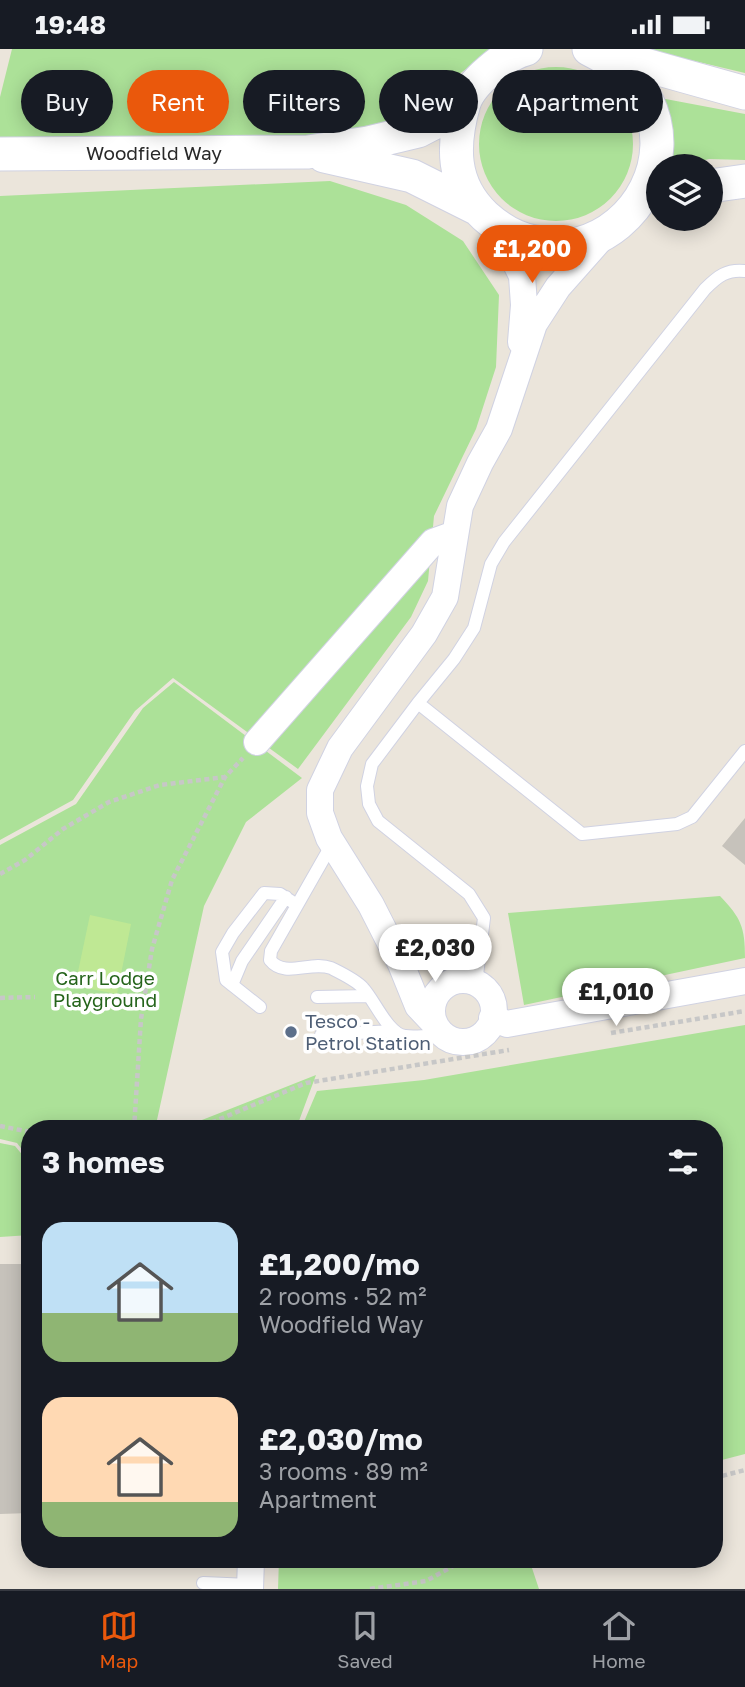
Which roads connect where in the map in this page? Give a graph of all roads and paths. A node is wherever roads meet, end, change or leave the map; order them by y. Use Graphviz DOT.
graph roads {
  1 [pos="526,49"];
  2 [pos="590,49"];
  3 [pos="478,82"];
  4 [pos="745,93"];
  5 [pos="410,133"];
  6 [pos="456,133"];
  7 [pos="308,152"];
  8 [pos="0,154"];
  9 [pos="745,181"];
  10 [pos="723,184"];
  11 [pos="646,210"];
  12 [pos="488,218"];
  13 [pos="611,230"];
  14 [pos="745,271"];
  15 [pos="519,372"];
  16 [pos="455,534"];
  17 [pos="418,703"];
  18 [pos="257,742"];
  19 [pos="745,751"];
  20 [pos="225,777"];
  21 [pos="332,844"];
  22 [pos="0,874"];
  23 [pos="286,897"];
  24 [pos="297,905"];
  25 [pos="401,964"];
  26 [pos="745,981"];
  27 [pos="465,982"];
  28 [pos="232,985"];
  29 [pos="369,996"];
  30 [pos="35,997"];
  31 [pos="317,997"];
  32 [pos="0,998"];
  33 [pos="260,1007"];
  34 [pos="745,1011"];
  35 [pos="492,1018"];
  36 [pos="439,1029"];
  37 [pos="392,1031"];
  38 [pos="608,1034"];
  39 [pos="321,1035"];
  40 [pos="512,1049"];
  41 [pos="135,1120"];
  42 [pos="218,1120"];
  43 [pos="0,1126"];
  44 [pos="21,1130"];
  45 [pos="745,1470"];
  46 [pos="723,1476"];
  47 [pos="450,1568"];
  48 [pos="250,1578"];
  49 [pos="203,1583"];
  50 [pos="370,1589"];
  1 -- 3 [label="street, Woodfield Way"];
  2 -- 4 [label="street"];
  2 -- 13 [label="street"];
  5 -- 7 [label="street, Woodfield Way"];
  6 -- 12 [label="street"];
  7 -- 8 [label="street, Woodfield Way"];
  7 -- 12 [label="street, Woodfield Way"];
  9 -- 10 [label="street"];
  11 -- 13 [label="street"];
  12 -- 13 [label="street, Woodfield Way"];
  12 -- 15 [label="street"];
  13 -- 15 [label="street"];
  14 -- 17 [label="lane"];
  15 -- 16 [label="street"];
  16 -- 18 [label="street"];
  16 -- 21 [label="street"];
  17 -- 19 [label="lane"];
  17 -- 27 [label="lane"];
  18 -- 20 [label="path"];
  20 -- 22 [label="path"];
  20 -- 41 [label="path"];
  21 -- 24 [label="lane"];
  21 -- 25 [label="street"];
  23 -- 24 [label="lane"];
  23 -- 28 [label="lane"];
  23 -- 28 [label="lane"];
  24 -- 29 [label="lane"];
  25 -- 27 [label="street"];
  25 -- 36 [label="street"];
  26 -- 35 [label="street"];
  27 -- 35 [label="street"];
  27 -- 36 [label="street"];
  28 -- 33 [label="lane"];
  29 -- 31 [label="lane"];
  29 -- 37 [label="lane"];
  30 -- 32 [label="path"];
  34 -- 38 [label="path"];
  35 -- 36 [label="street"];
  36 -- 37 [label="lane"];
  37 -- 39 [label="lane"];
  40 -- 42 [label="path"];
  43 -- 44 [label="path"];
  45 -- 46 [label="path"];
  47 -- 50 [label="path"];
  48 -- 49 [label="lane"];
}
